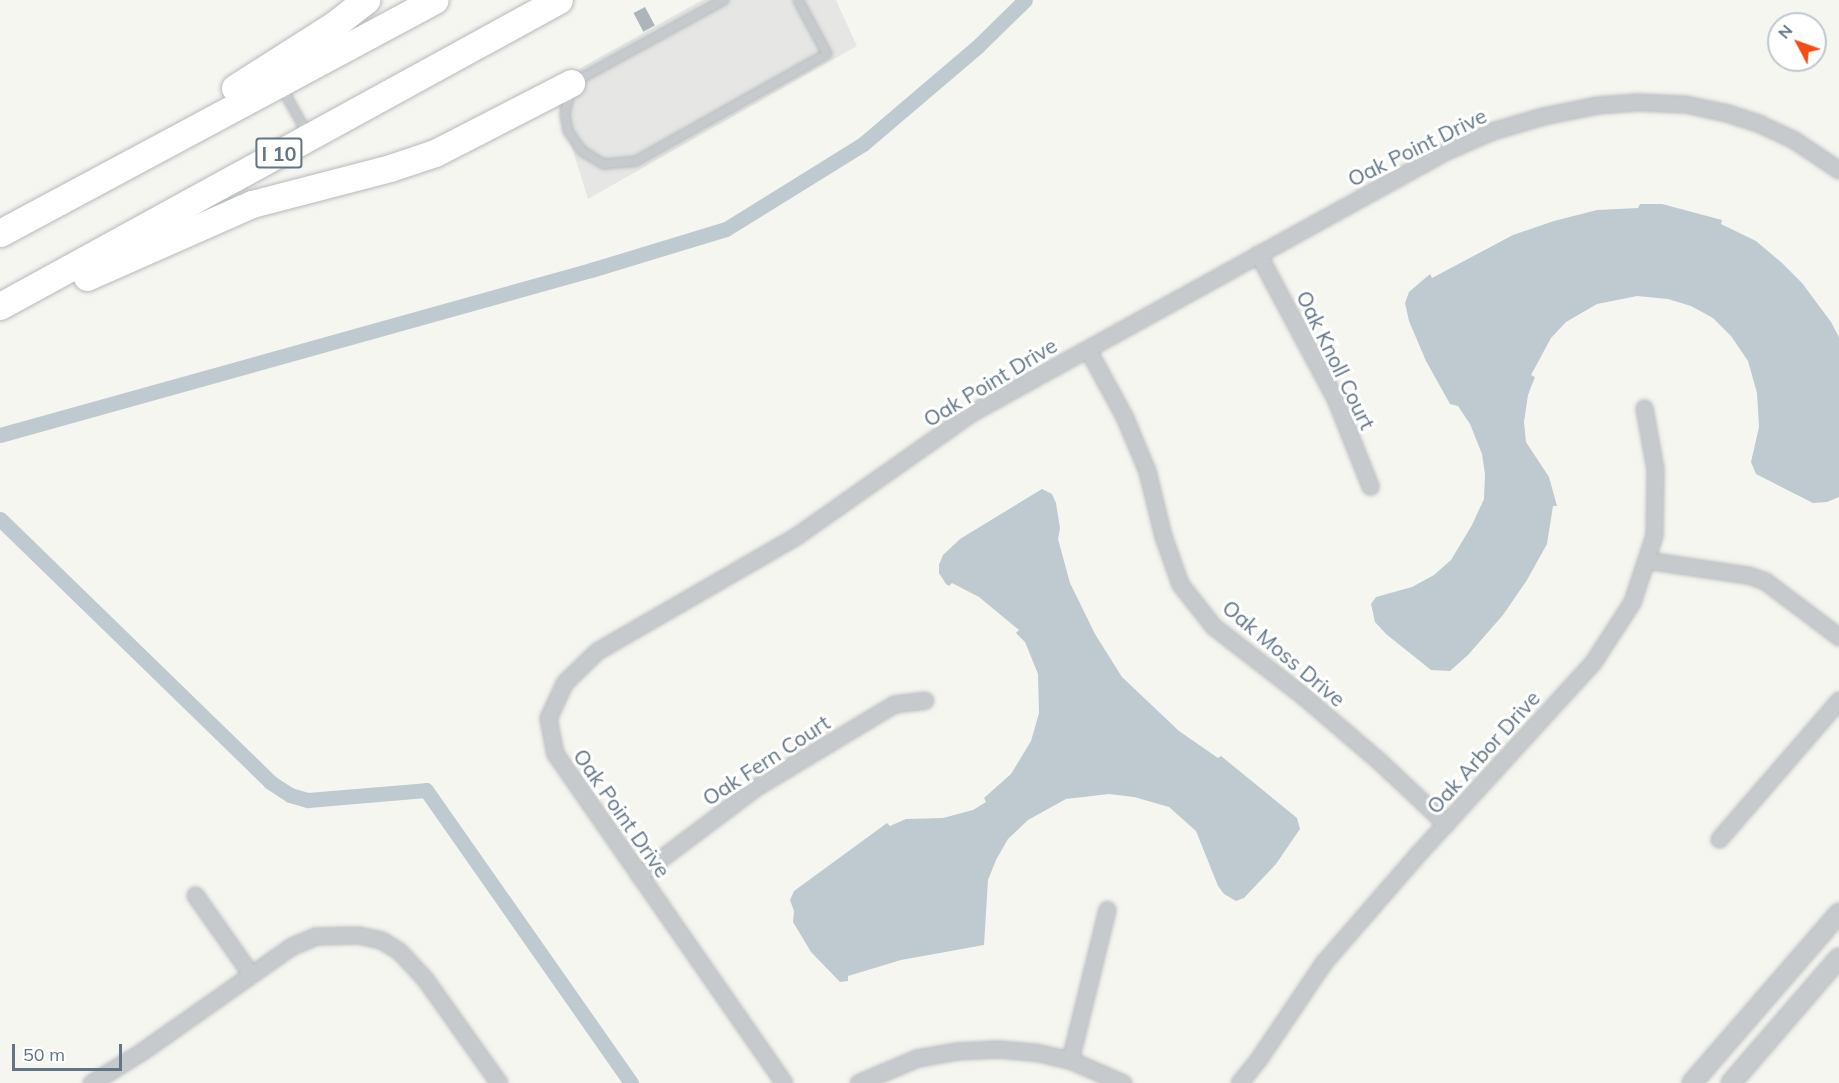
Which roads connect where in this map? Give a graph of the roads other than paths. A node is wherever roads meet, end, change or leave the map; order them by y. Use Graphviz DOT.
graph roads {
  1 [pos="366,0"];
  2 [pos="434,0"];
  3 [pos="559,0"];
  4 [pos="724,0"];
  5 [pos="798,0"];
  6 [pos="280,83"];
  7 [pos="572,83"];
  8 [pos="309,137"];
  9 [pos="1837,164"];
  10 [pos="0,231"];
  11 [pos="1258,254"];
  12 [pos="0,306"];
  13 [pos="0,314"];
  14 [pos="1088,350"];
  15 [pos="1644,408"];
  16 [pos="1370,486"];
  17 [pos="1646,560"];
  18 [pos="1839,637"];
  19 [pos="925,700"];
  20 [pos="1839,700"];
  21 [pos="1446,824"];
  22 [pos="1719,839"];
  23 [pos="639,875"];
  24 [pos="195,895"];
  25 [pos="1107,909"];
  26 [pos="1839,913"];
  27 [pos="1839,958"];
  28 [pos="250,973"];
  29 [pos="1070,1060"];
  30 [pos="91,1083"];
  31 [pos="499,1083"];
  32 [pos="784,1083"];
  33 [pos="858,1083"];
  34 [pos="1123,1083"];
  35 [pos="1239,1083"];
  36 [pos="1692,1083"];
  37 [pos="1731,1083"];
  1 -- 10 [label="highway"];
  2 -- 6 [label="highway"];
  3 -- 8 [label="highway, I 10"];
  4 -- 7 [label="lane"];
  5 -- 7 [label="lane"];
  6 -- 8 [label="lane"];
  6 -- 10 [label="highway"];
  7 -- 13 [label="highway"];
  8 -- 12 [label="highway, I 10"];
  9 -- 11 [label="street, Oak Point Drive"];
  11 -- 14 [label="street, Oak Point Drive"];
  11 -- 16 [label="street, Oak Knoll Court"];
  14 -- 21 [label="street, Oak Moss Drive"];
  14 -- 23 [label="street, Oak Point Drive"];
  15 -- 17 [label="street, Oak Arbor Drive"];
  17 -- 18 [label="street"];
  17 -- 21 [label="street, Oak Arbor Drive"];
  19 -- 23 [label="street, Oak Fern Court"];
  20 -- 22 [label="street"];
  21 -- 35 [label="street, Oak Arbor Drive"];
  23 -- 32 [label="street, Oak Point Drive"];
  24 -- 28 [label="street"];
  25 -- 29 [label="street"];
  26 -- 36 [label="street"];
  27 -- 37 [label="street"];
  28 -- 30 [label="street"];
  28 -- 31 [label="street"];
  29 -- 33 [label="street"];
  29 -- 34 [label="street"];
}
